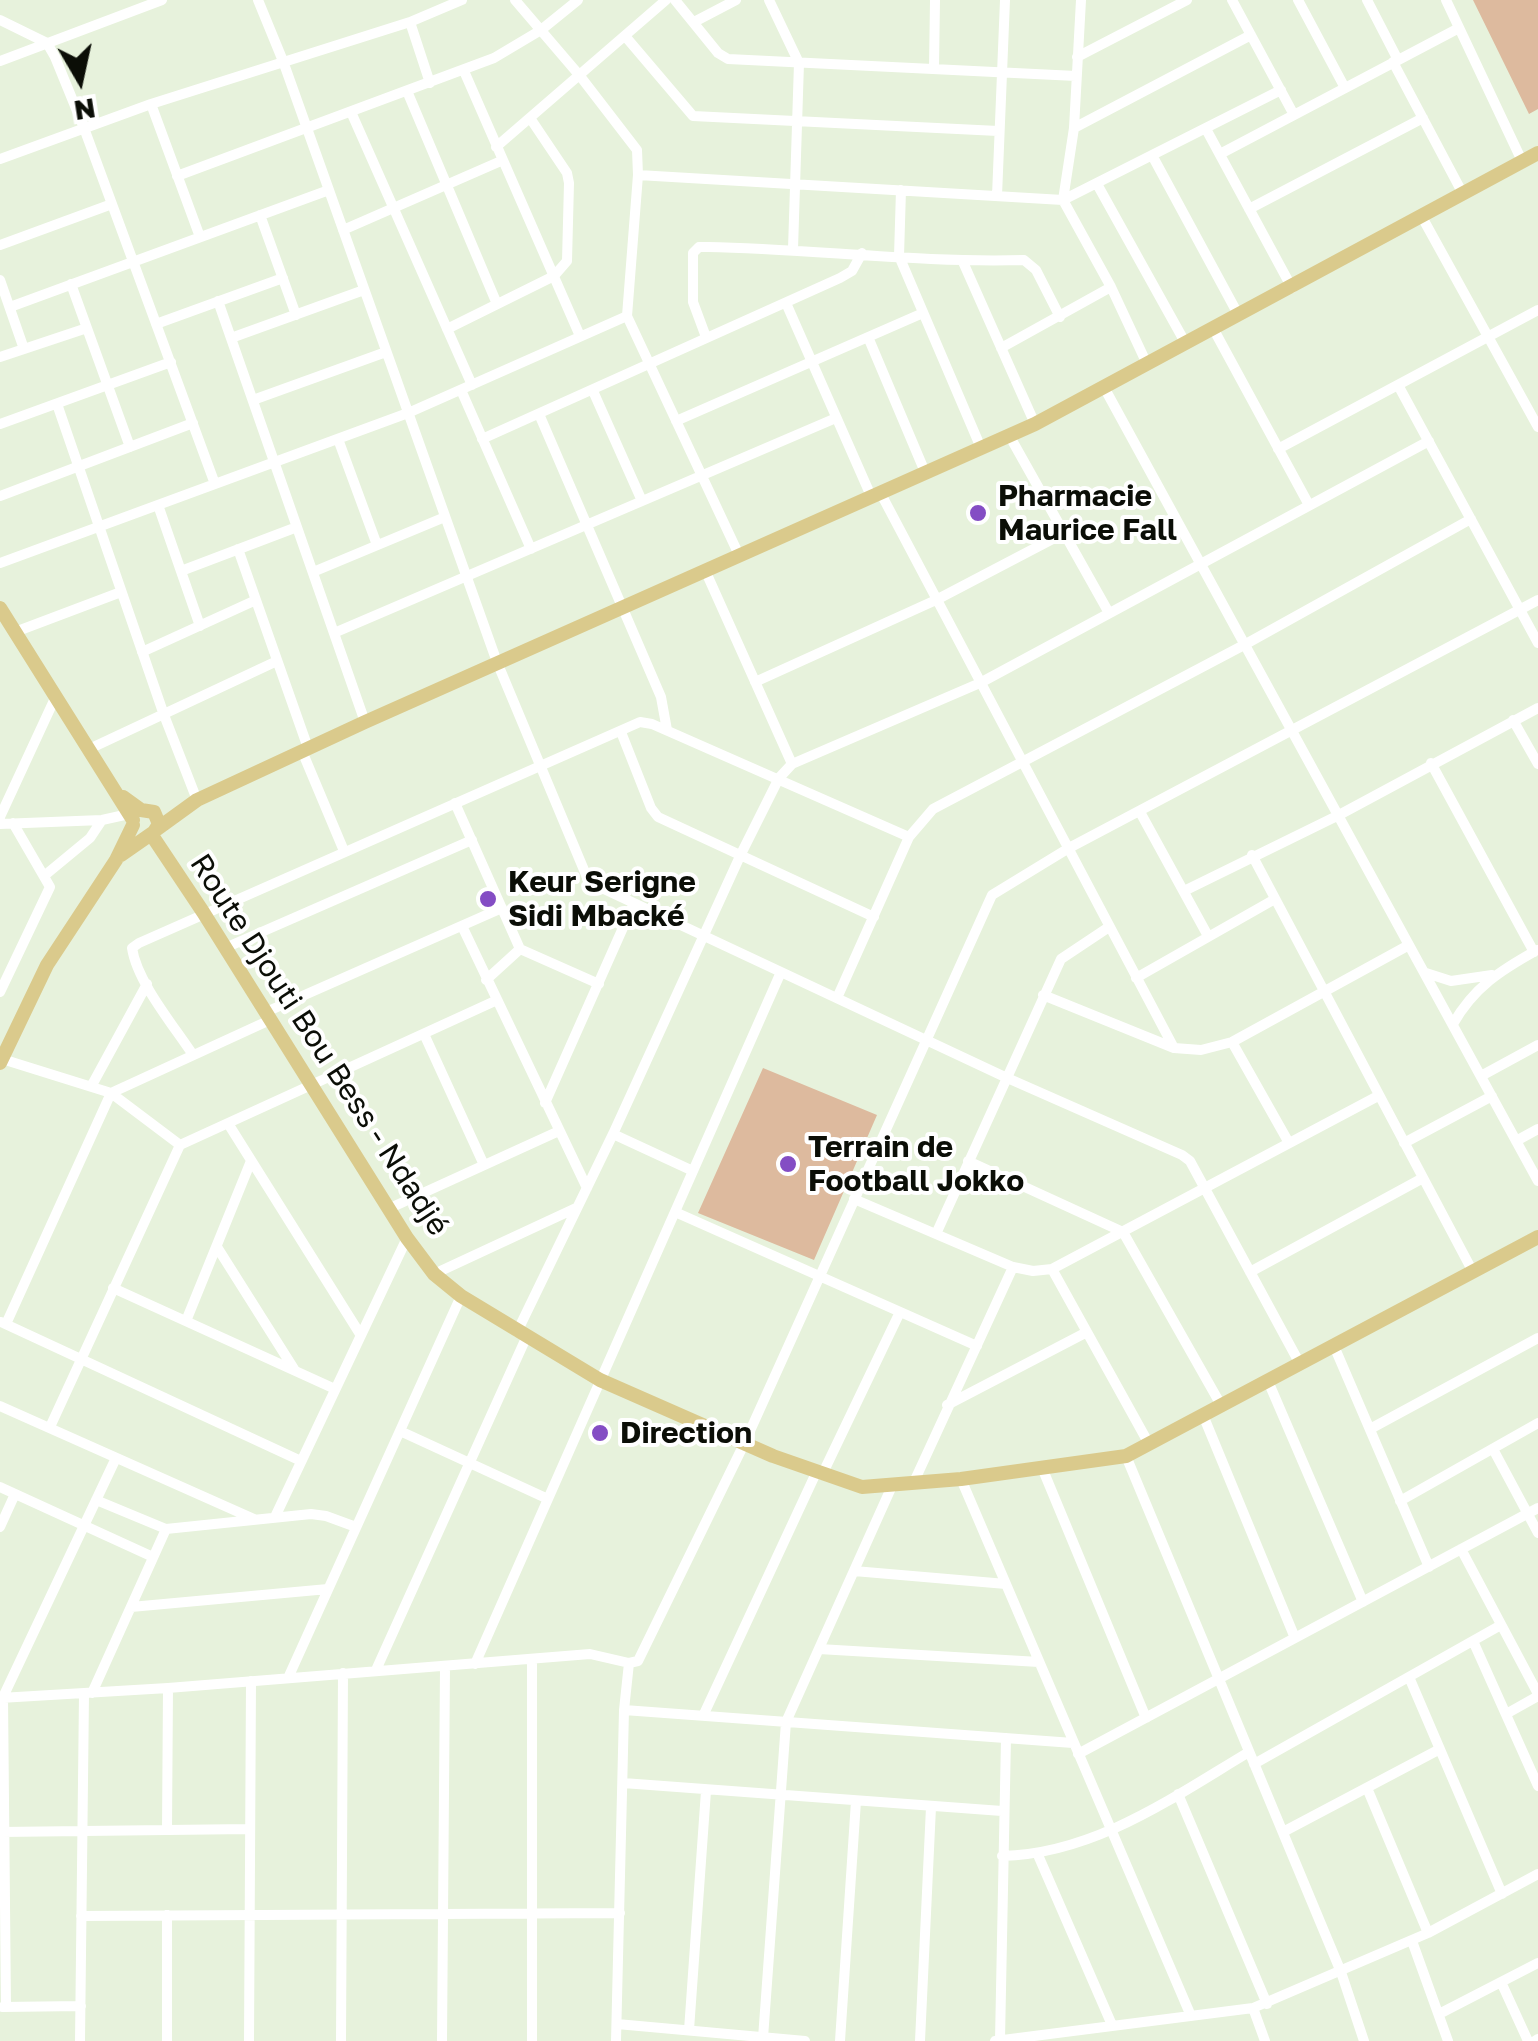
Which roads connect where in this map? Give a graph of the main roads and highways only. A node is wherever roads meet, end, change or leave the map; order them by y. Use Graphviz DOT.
graph roads {
  1 [pos="1538,153"];
  2 [pos="0,608"];
  3 [pos="183,808"];
  4 [pos="138,816"];
  5 [pos="151,833"];
  6 [pos="116,860"];
  7 [pos="1,1061"];
  8 [pos="1538,1237"];
  1 -- 3 [label="main road"];
  2 -- 4 [label="main road"];
  3 -- 4 [label="main road"];
  3 -- 5 [label="main road"];
  4 -- 5 [label="main road"];
  4 -- 5 [label="main road"];
  4 -- 6 [label="main road"];
  5 -- 6 [label="main road"];
  5 -- 8 [label="main road, Route Djouti Bou Bess - Ndadjé"];
  6 -- 7 [label="main road"];
}
